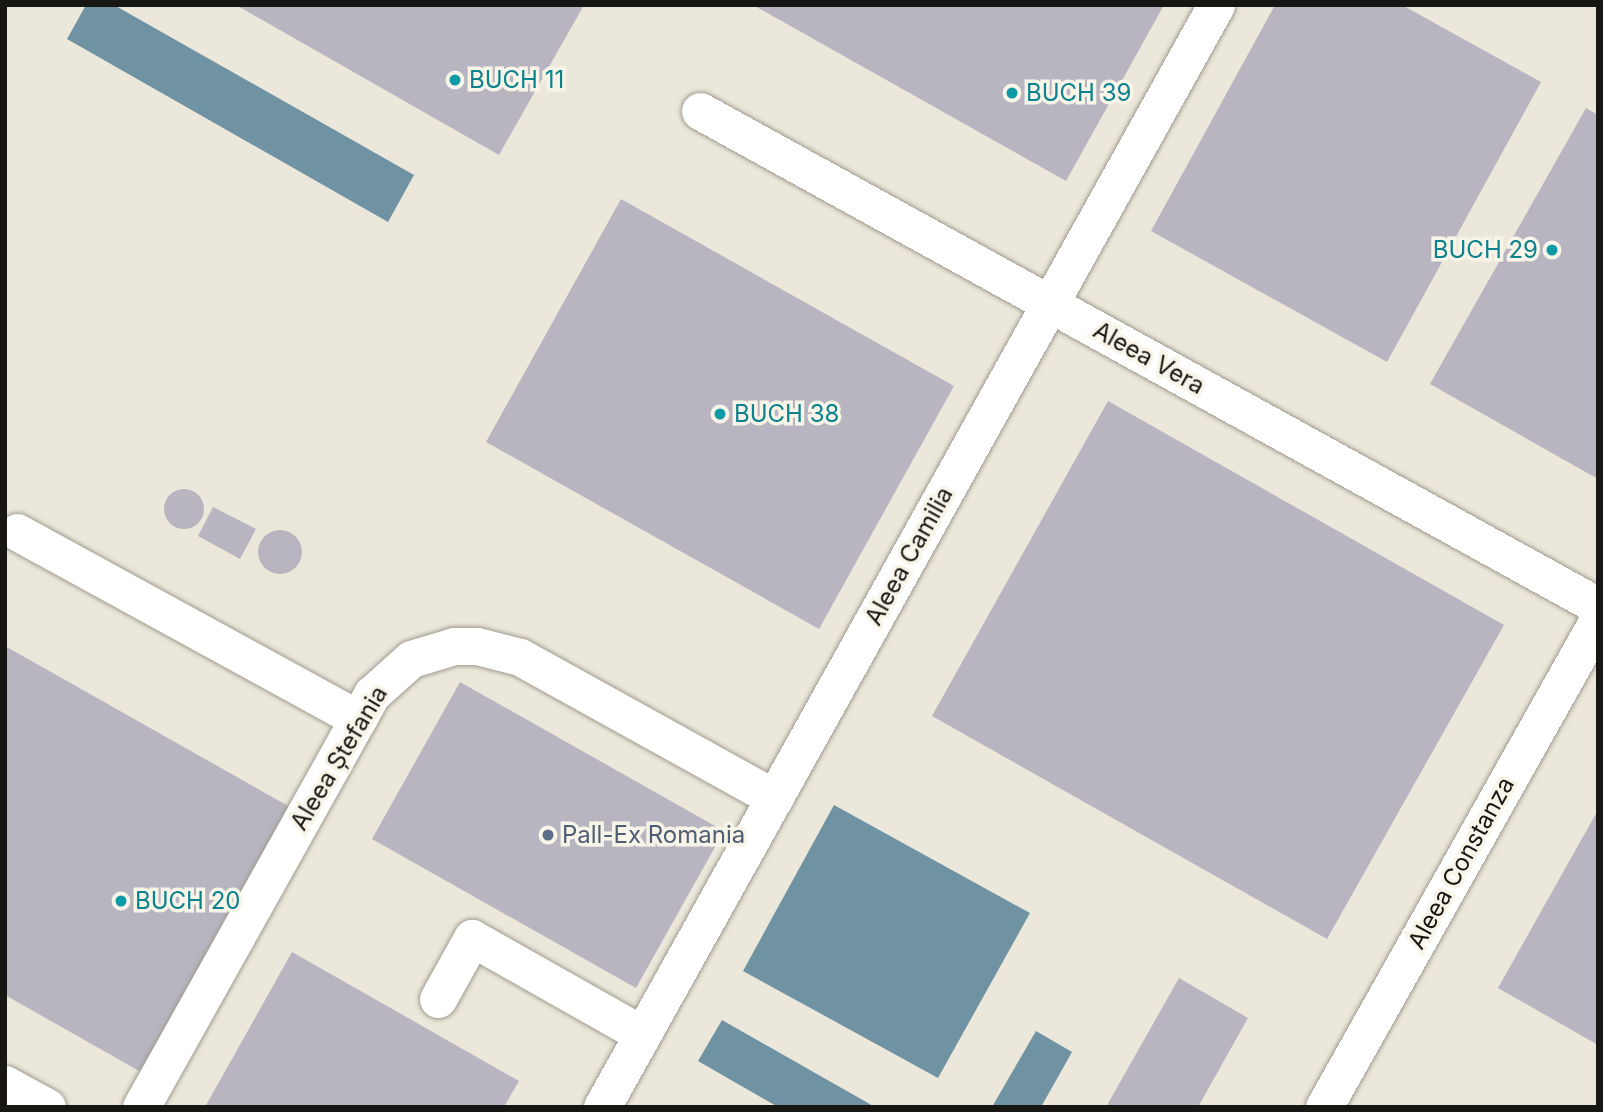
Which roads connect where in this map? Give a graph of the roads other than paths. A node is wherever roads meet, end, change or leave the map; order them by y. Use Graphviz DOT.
graph roads {
  1 [pos="1216,5"];
  2 [pos="700,111"];
  3 [pos="1049,304"];
  4 [pos="17,532"];
  5 [pos="1598,606"];
  6 [pos="1598,620"];
  7 [pos="358,719"];
  8 [pos="774,798"];
  9 [pos="438,999"];
  10 [pos="642,1034"];
  11 [pos="5,1083"];
  12 [pos="47,1107"];
  13 [pos="141,1107"];
  14 [pos="602,1107"];
  15 [pos="1324,1107"];
  1 -- 3 [label="lane, Aleea Camilia"];
  2 -- 3 [label="lane, Aleea Vera"];
  3 -- 5 [label="lane, Aleea Vera"];
  3 -- 8 [label="lane, Aleea Camilia"];
  4 -- 7 [label="lane"];
  6 -- 15 [label="lane, Aleea Constanza"];
  7 -- 8 [label="lane, Aleea Ștefania"];
  7 -- 13 [label="lane, Aleea Ștefania"];
  8 -- 10 [label="lane, Aleea Camilia"];
  9 -- 10 [label="lane"];
  10 -- 14 [label="lane, Aleea Camilia"];
  11 -- 12 [label="lane"];
}
